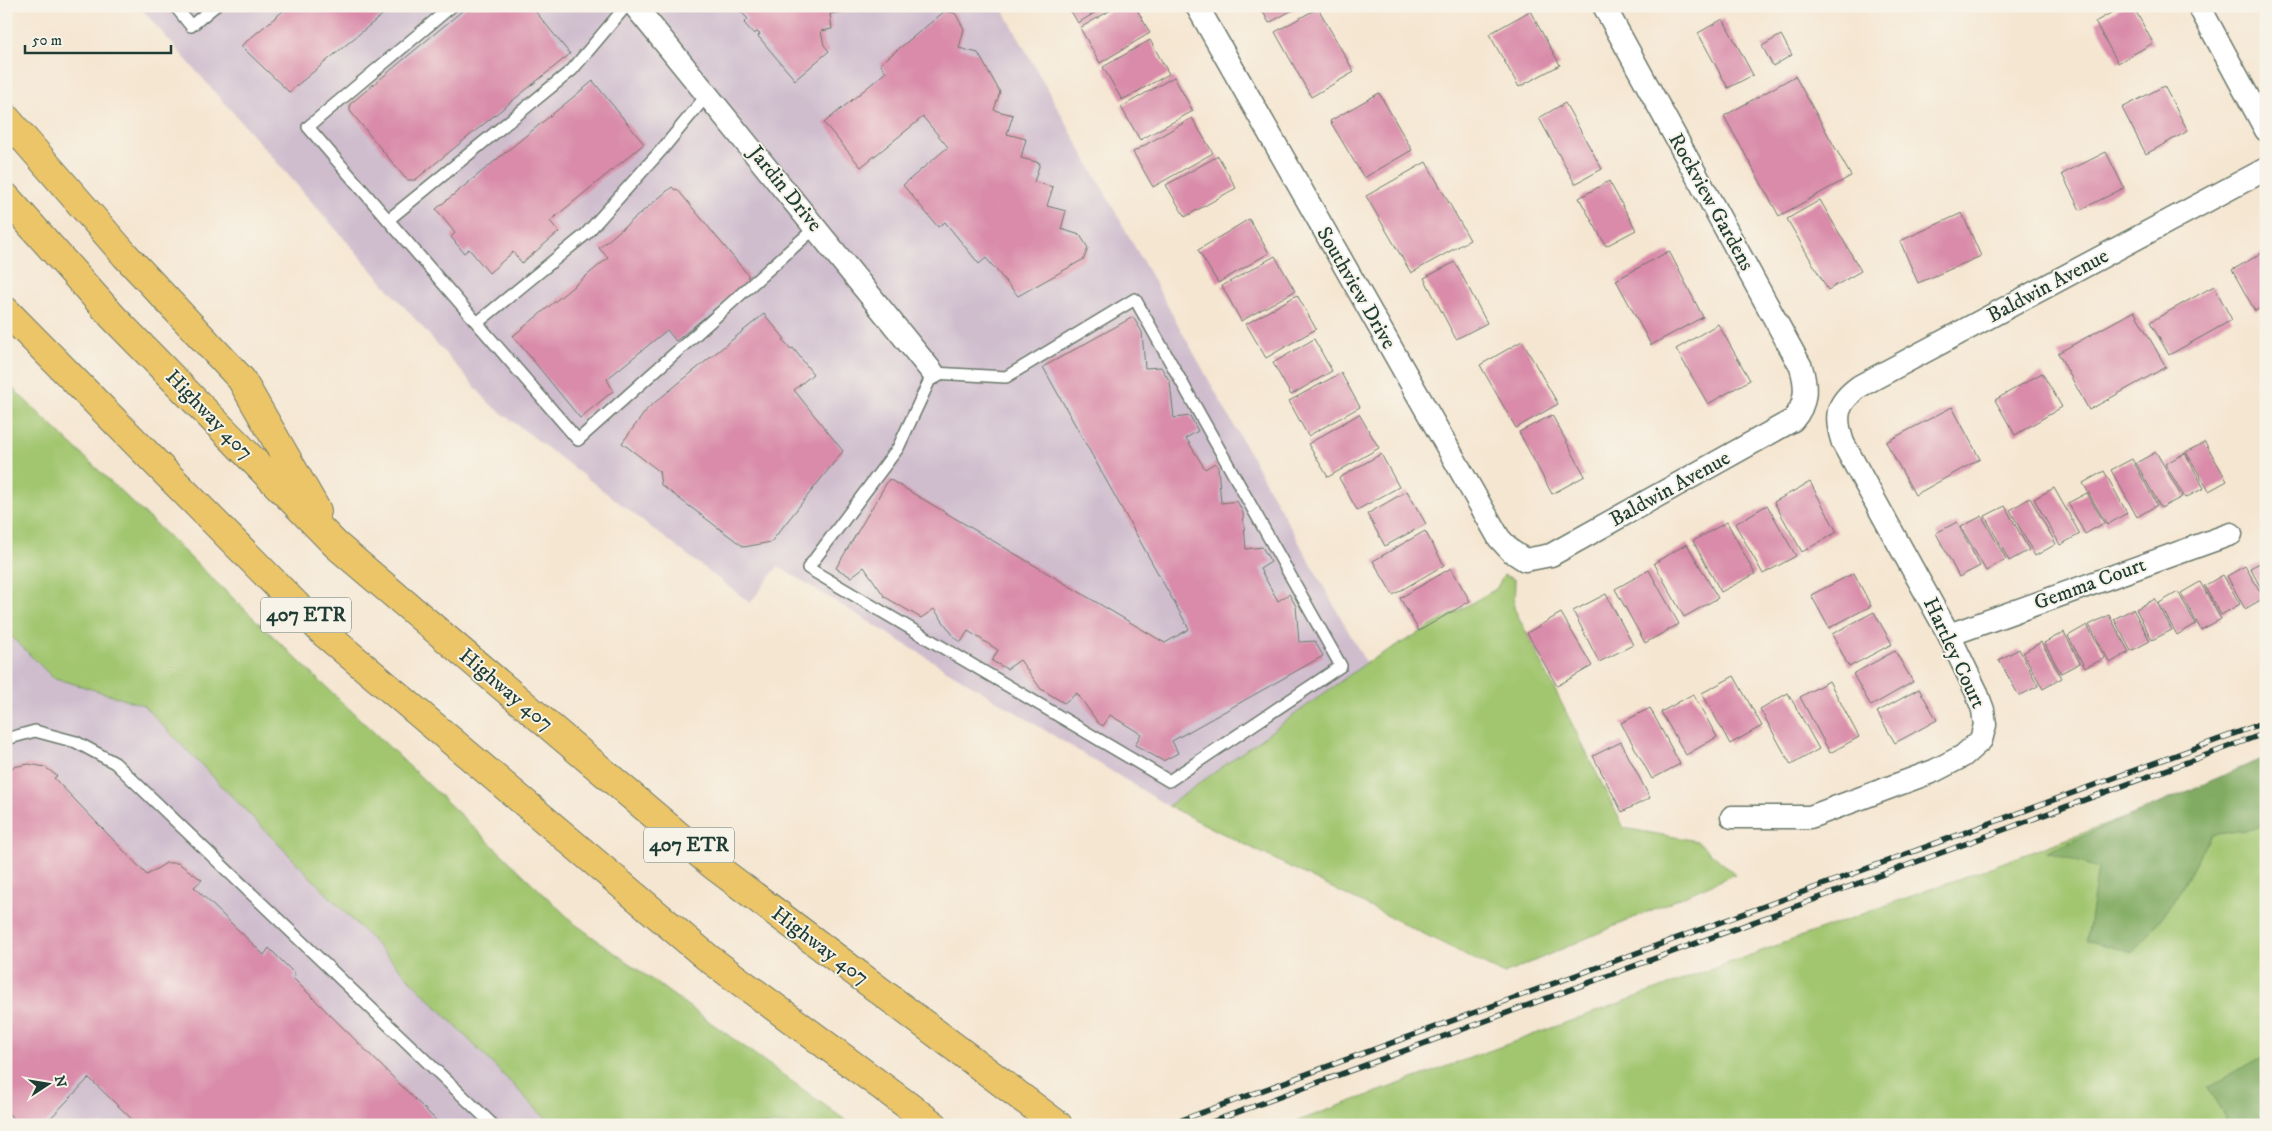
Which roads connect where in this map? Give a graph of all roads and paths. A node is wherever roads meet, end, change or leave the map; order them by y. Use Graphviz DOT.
graph roads {
  1 [pos="175,6"];
  2 [pos="215,6"];
  3 [pos="452,6"];
  4 [pos="626,6"];
  5 [pos="635,6"];
  6 [pos="1197,6"];
  7 [pos="1604,6"];
  8 [pos="2199,6"];
  9 [pos="707,94"];
  10 [pos="6,118"];
  11 [pos="2266,130"];
  12 [pos="2266,169"];
  13 [pos="6,197"];
  14 [pos="388,220"];
  15 [pos="816,227"];
  16 [pos="6,311"];
  17 [pos="477,323"];
  18 [pos="933,373"];
  19 [pos="1804,401"];
  20 [pos="1838,412"];
  21 [pos="2231,534"];
  22 [pos="336,545"];
  23 [pos="1525,560"];
  24 [pos="1949,635"];
  25 [pos="6,739"];
  26 [pos="1732,816"];
  27 [pos="493,1125"];
  28 [pos="934,1125"];
  29 [pos="1058,1125"];
  1 -- 2 [label="lane"];
  3 -- 14 [label="lane"];
  4 -- 14 [label="lane"];
  5 -- 9 [label="street, Jardin Drive"];
  6 -- 23 [label="street, Southview Drive"];
  7 -- 19 [label="street, Rockview Gardens"];
  8 -- 11 [label="street"];
  9 -- 15 [label="street, Jardin Drive"];
  9 -- 17 [label="lane"];
  10 -- 22 [label="highway"];
  12 -- 20 [label="street, Baldwin Avenue"];
  13 -- 22 [label="highway, Highway 407 / 407 ETR"];
  14 -- 17 [label="lane"];
  15 -- 17 [label="lane"];
  15 -- 18 [label="street, Jardin Drive"];
  16 -- 28 [label="highway, 407 ETR"];
  18 -- 18 [label="lane"];
  19 -- 23 [label="street, Baldwin Avenue"];
  20 -- 24 [label="street, Hartley Court"];
  21 -- 24 [label="street, Gemma Court"];
  22 -- 29 [label="highway, Highway 407 / 407 ETR"];
  24 -- 26 [label="street, Hartley Court"];
  25 -- 27 [label="lane"];
}
